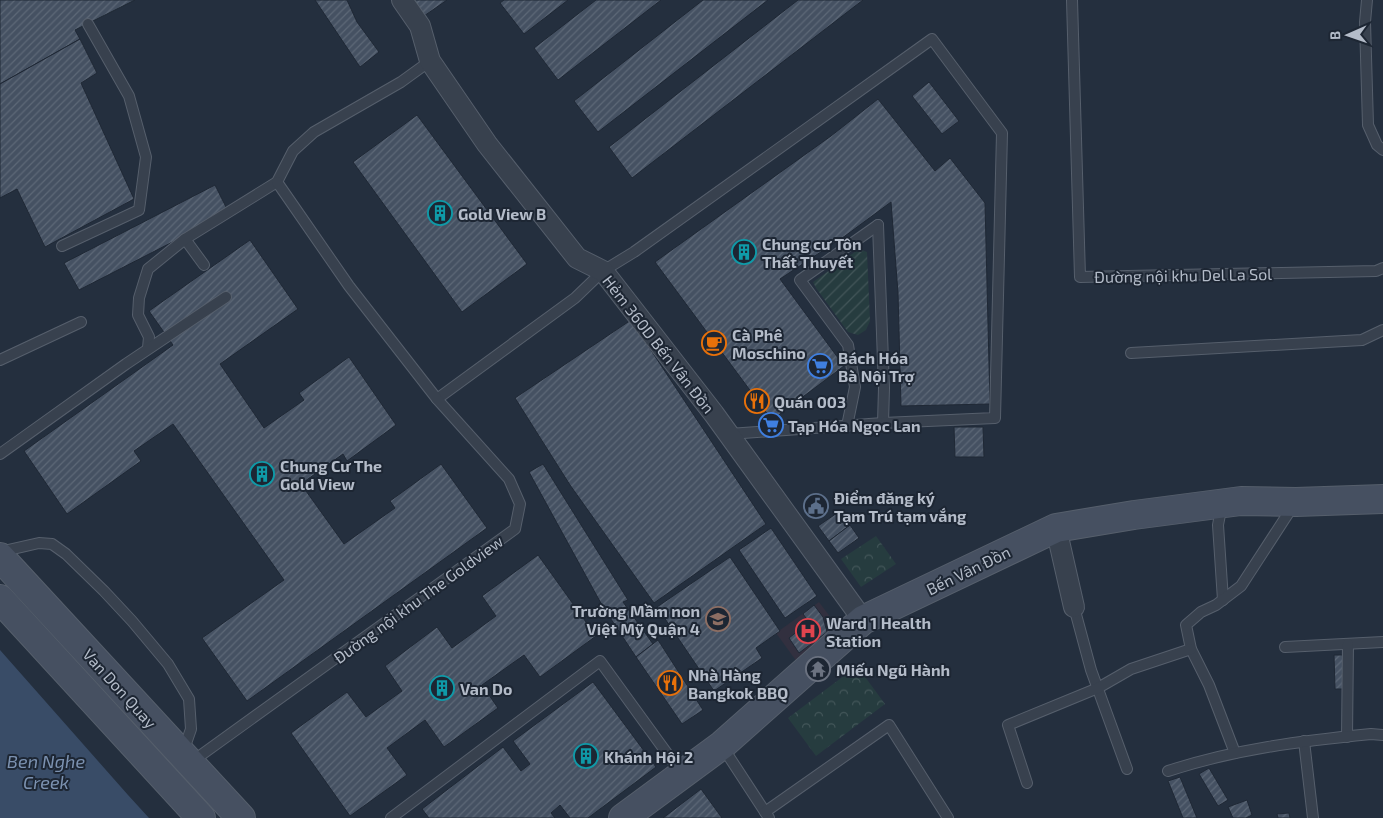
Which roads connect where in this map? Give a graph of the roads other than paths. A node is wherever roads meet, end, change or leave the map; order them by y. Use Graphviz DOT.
graph roads {
  1 [pos="402,0"];
  2 [pos="1072,0"];
  3 [pos="1367,0"];
  4 [pos="88,24"];
  5 [pos="430,61"];
  6 [pos="1383,150"];
  7 [pos="276,182"];
  8 [pos="185,239"];
  9 [pos="62,246"];
  10 [pos="204,265"];
  11 [pos="1383,268"];
  12 [pos="603,271"];
  13 [pos="226,298"];
  14 [pos="81,322"];
  15 [pos="1383,330"];
  16 [pos="148,348"];
  17 [pos="1131,354"];
  18 [pos="0,360"];
  19 [pos="436,399"];
  20 [pos="884,424"];
  21 [pos="847,426"];
  22 [pos="728,434"];
  23 [pos="0,454"];
  24 [pos="1383,499"];
  25 [pos="1296,502"];
  26 [pos="1222,504"];
  27 [pos="1056,528"];
  28 [pos="0,552"];
  29 [pos="0,556"];
  30 [pos="0,599"];
  31 [pos="1223,600"];
  32 [pos="1074,607"];
  33 [pos="863,620"];
  34 [pos="1383,642"];
  35 [pos="1348,644"];
  36 [pos="1285,647"];
  37 [pos="1191,648"];
  38 [pos="1098,688"];
  39 [pos="1383,735"];
  40 [pos="1347,737"];
  41 [pos="1304,741"];
  42 [pos="722,745"];
  43 [pos="1235,753"];
  44 [pos="186,759"];
  45 [pos="1127,769"];
  46 [pos="1168,771"];
  47 [pos="682,775"];
  48 [pos="1027,783"];
  49 [pos="767,815"];
  50 [pos="630,816"];
  51 [pos="201,818"];
  52 [pos="241,818"];
  53 [pos="391,818"];
  54 [pos="948,818"];
  55 [pos="1313,818"];
  1 -- 5 [label="street, Hẻm 360D Bến Vân Đồn"];
  2 -- 11 [label="lane, Đường nội khu Del La Sol"];
  3 -- 6 [label="lane"];
  4 -- 9 [label="lane"];
  5 -- 7 [label="lane"];
  5 -- 12 [label="street, Hẻm 360D Bến Vân Đồn"];
  7 -- 8 [label="lane"];
  7 -- 19 [label="lane, Đường nội khu The Goldview"];
  8 -- 10 [label="lane"];
  8 -- 16 [label="lane"];
  12 -- 19 [label="lane"];
  12 -- 20 [label="lane"];
  12 -- 22 [label="street, Hẻm 360D Bến Vân Đồn"];
  13 -- 16 [label="lane"];
  14 -- 18 [label="lane"];
  15 -- 17 [label="lane"];
  16 -- 23 [label="lane"];
  19 -- 44 [label="lane, Đường nội khu The Goldview"];
  20 -- 21 [label="lane"];
  20 -- 21 [label="lane"];
  21 -- 22 [label="lane"];
  22 -- 33 [label="street, Hẻm 360D Bến Vân Đồn"];
  24 -- 25 [label="main road, Bến Vân Đồn"];
  25 -- 26 [label="main road, Bến Vân Đồn"];
  25 -- 31 [label="lane"];
  26 -- 27 [label="main road, Bến Vân Đồn"];
  26 -- 31 [label="lane"];
  27 -- 32 [label="street"];
  27 -- 33 [label="main road, Bến Vân Đồn"];
  28 -- 44 [label="lane"];
  29 -- 44 [label="main road, Van Don Quay"];
  30 -- 51 [label="main road, Van Don Quay"];
  31 -- 37 [label="lane"];
  32 -- 38 [label="lane"];
  33 -- 42 [label="main road, Bến Vân Đồn"];
  34 -- 35 [label="lane"];
  35 -- 36 [label="lane"];
  35 -- 40 [label="lane"];
  37 -- 38 [label="lane"];
  37 -- 43 [label="lane"];
  38 -- 45 [label="lane"];
  38 -- 48 [label="lane"];
  39 -- 40 [label="lane"];
  40 -- 41 [label="lane"];
  41 -- 43 [label="lane"];
  41 -- 55 [label="lane"];
  42 -- 47 [label="main road, Bến Vân Đồn"];
  42 -- 49 [label="lane"];
  43 -- 46 [label="lane"];
  44 -- 52 [label="main road, Van Don Quay"];
  47 -- 50 [label="main road, Bến Vân Đồn"];
  47 -- 53 [label="lane"];
  49 -- 54 [label="lane"];
}
